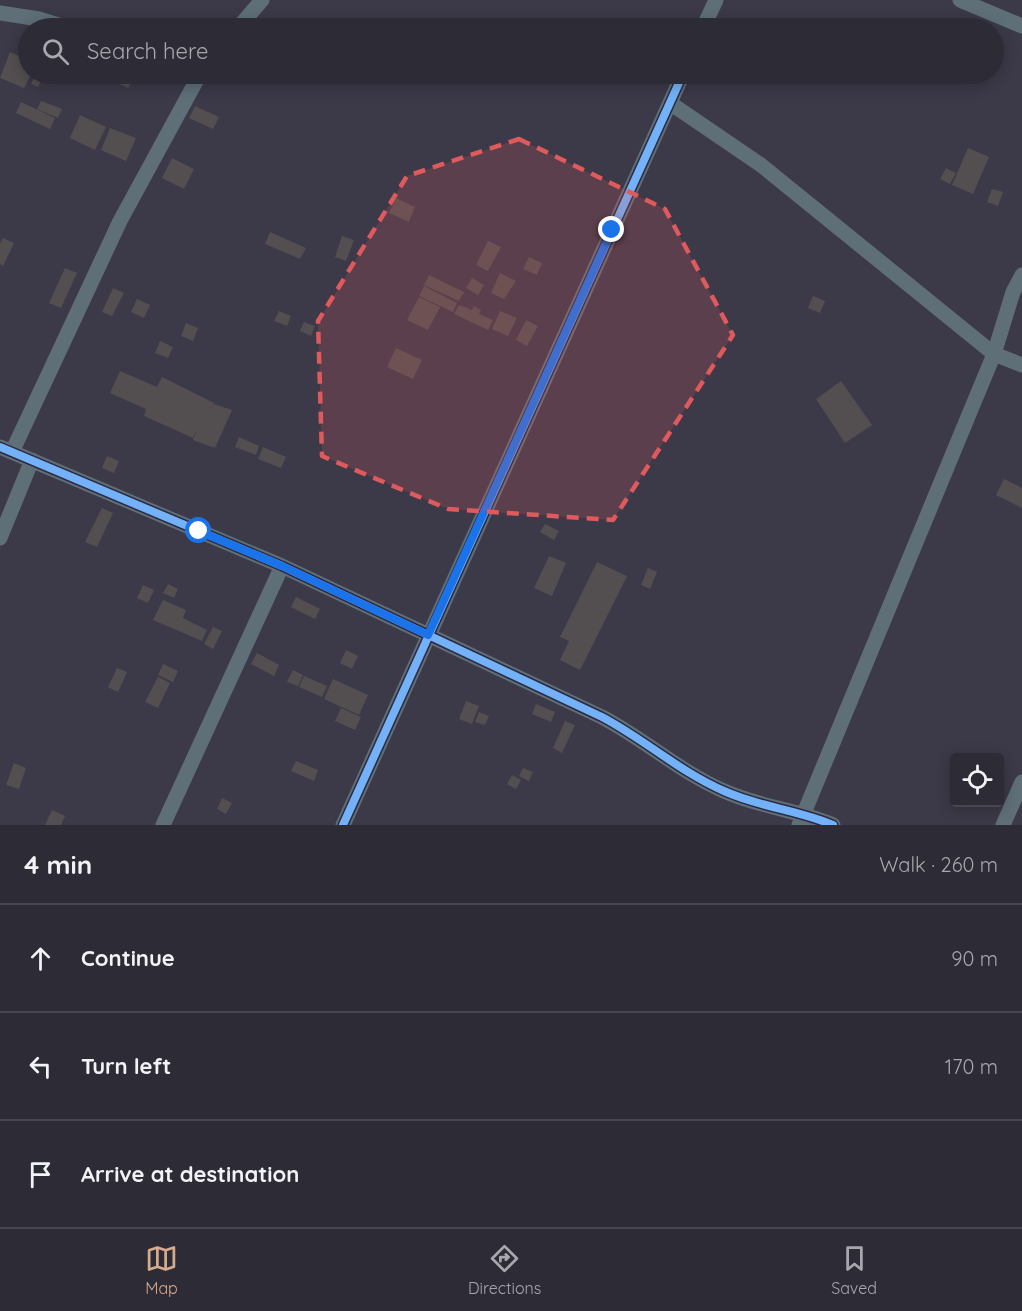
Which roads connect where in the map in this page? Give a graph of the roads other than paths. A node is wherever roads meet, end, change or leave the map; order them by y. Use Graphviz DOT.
graph roads {
  1 [pos="262,0"];
  2 [pos="716,0"];
  3 [pos="960,0"];
  4 [pos="0,13"];
  5 [pos="32,18"];
  6 [pos="247,18"];
  7 [pos="708,18"];
  8 [pos="1003,18"];
  9 [pos="1004,18"];
  10 [pos="1022,26"];
  11 [pos="195,84"];
  12 [pos="679,84"];
  13 [pos="670,103"];
  14 [pos="1022,275"];
  15 [pos="994,354"];
  16 [pos="1022,365"];
  17 [pos="6,450"];
  18 [pos="32,460"];
  19 [pos="0,538"];
  20 [pos="282,566"];
  21 [pos="428,635"];
  22 [pos="1022,782"];
  23 [pos="801,819"];
  24 [pos="163,825"];
  25 [pos="343,825"];
  26 [pos="833,825"];
  27 [pos="1003,825"];
  1 -- 6 [label="street"];
  2 -- 7 [label="street"];
  3 -- 8 [label="street"];
  4 -- 5 [label="street"];
  9 -- 10 [label="street"];
  11 -- 17 [label="street"];
  12 -- 13 [label="street"];
  13 -- 15 [label="street"];
  13 -- 21 [label="street"];
  14 -- 15 [label="street"];
  15 -- 16 [label="street"];
  15 -- 23 [label="street"];
  17 -- 18 [label="street"];
  18 -- 19 [label="street"];
  18 -- 20 [label="street"];
  20 -- 21 [label="street"];
  20 -- 24 [label="street"];
  21 -- 23 [label="street"];
  21 -- 25 [label="street"];
  22 -- 27 [label="street"];
  23 -- 26 [label="street"];
}
